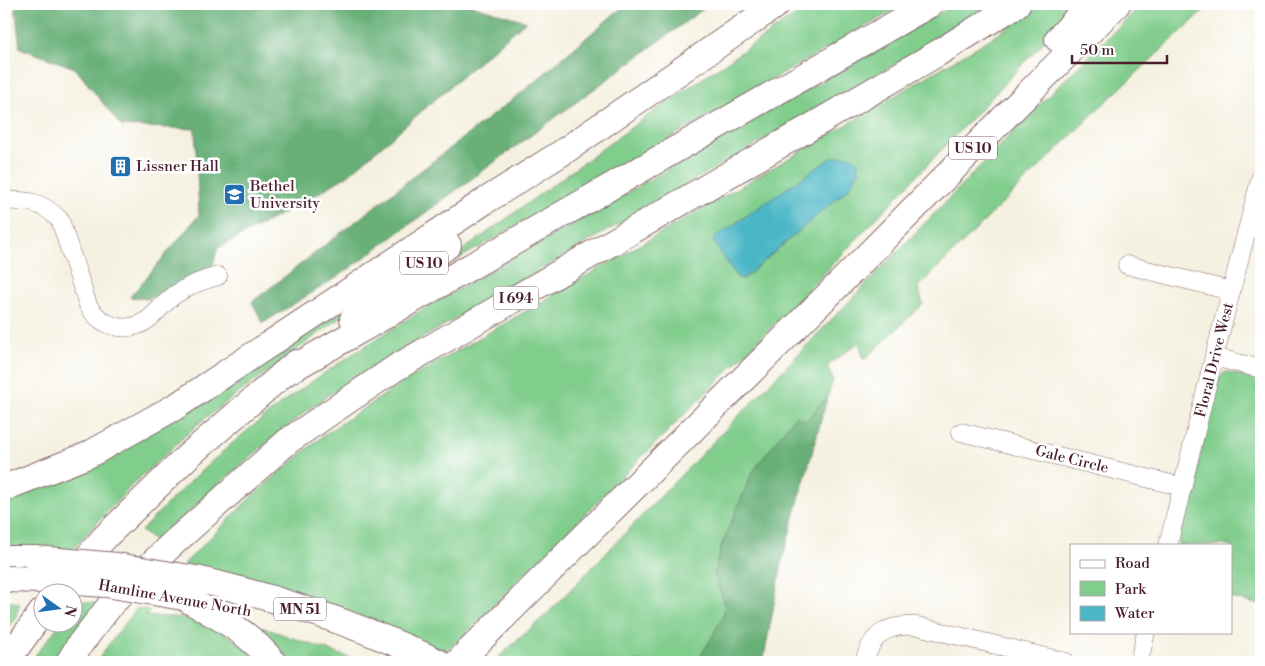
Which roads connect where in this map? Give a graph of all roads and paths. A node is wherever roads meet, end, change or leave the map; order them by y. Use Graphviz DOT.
graph roads {
  1 [pos="777,4"];
  2 [pos="930,4"];
  3 [pos="1017,4"];
  4 [pos="1090,4"];
  5 [pos="1117,4"];
  6 [pos="563,152"];
  7 [pos="1261,176"];
  8 [pos="4,201"];
  9 [pos="1127,265"];
  10 [pos="218,276"];
  11 [pos="834,289"];
  12 [pos="1231,290"];
  13 [pos="1214,357"];
  14 [pos="1261,368"];
  15 [pos="284,374"];
  16 [pos="961,432"];
  17 [pos="1183,487"];
  18 [pos="4,488"];
  19 [pos="625,496"];
  20 [pos="1168,544"];
  21 [pos="170,546"];
  22 [pos="4,559"];
  23 [pos="4,579"];
  24 [pos="66,584"];
  25 [pos="190,588"];
  26 [pos="32,626"];
  27 [pos="1146,634"];
  28 [pos="395,655"];
  29 [pos="6,662"];
  30 [pos="69,662"];
  31 [pos="88,662"];
  32 [pos="273,662"];
  33 [pos="438,662"];
  34 [pos="458,662"];
  35 [pos="478,662"];
  36 [pos="864,662"];
  37 [pos="1066,662"];
  38 [pos="1139,662"];
  1 -- 6 [label="highway, US 10"];
  2 -- 15 [label="highway"];
  3 -- 21 [label="highway, I 694"];
  4 -- 11 [label="highway"];
  5 -- 11 [label="highway, US 10"];
  6 -- 15 [label="highway, US 10"];
  6 -- 18 [label="highway"];
  7 -- 12 [label="street, Floral Drive West"];
  8 -- 10 [label="street"];
  9 -- 12 [label="street"];
  11 -- 19 [label="highway, US 10"];
  12 -- 13 [label="street, Floral Drive West"];
  13 -- 14 [label="street"];
  13 -- 17 [label="street, Floral Drive West"];
  15 -- 24 [label="highway"];
  16 -- 17 [label="street, Gale Circle"];
  17 -- 20 [label="street, Floral Drive West"];
  19 -- 34 [label="highway, US 10"];
  19 -- 35 [label="highway"];
  21 -- 30 [label="highway, I 694"];
  21 -- 31 [label="highway"];
  22 -- 25 [label="highway, Hamline Avenue North / MN 51, bridge"];
  23 -- 25 [label="highway, Hamline Avenue North / MN 51, bridge"];
  25 -- 28 [label="highway, Hamline Avenue North / MN 51"];
  25 -- 32 [label="highway"];
  26 -- 29 [label="highway"];
  27 -- 38 [label="street"];
  28 -- 33 [label="highway, Hamline Avenue North / MN 51"];
  36 -- 37 [label="street"];
}
